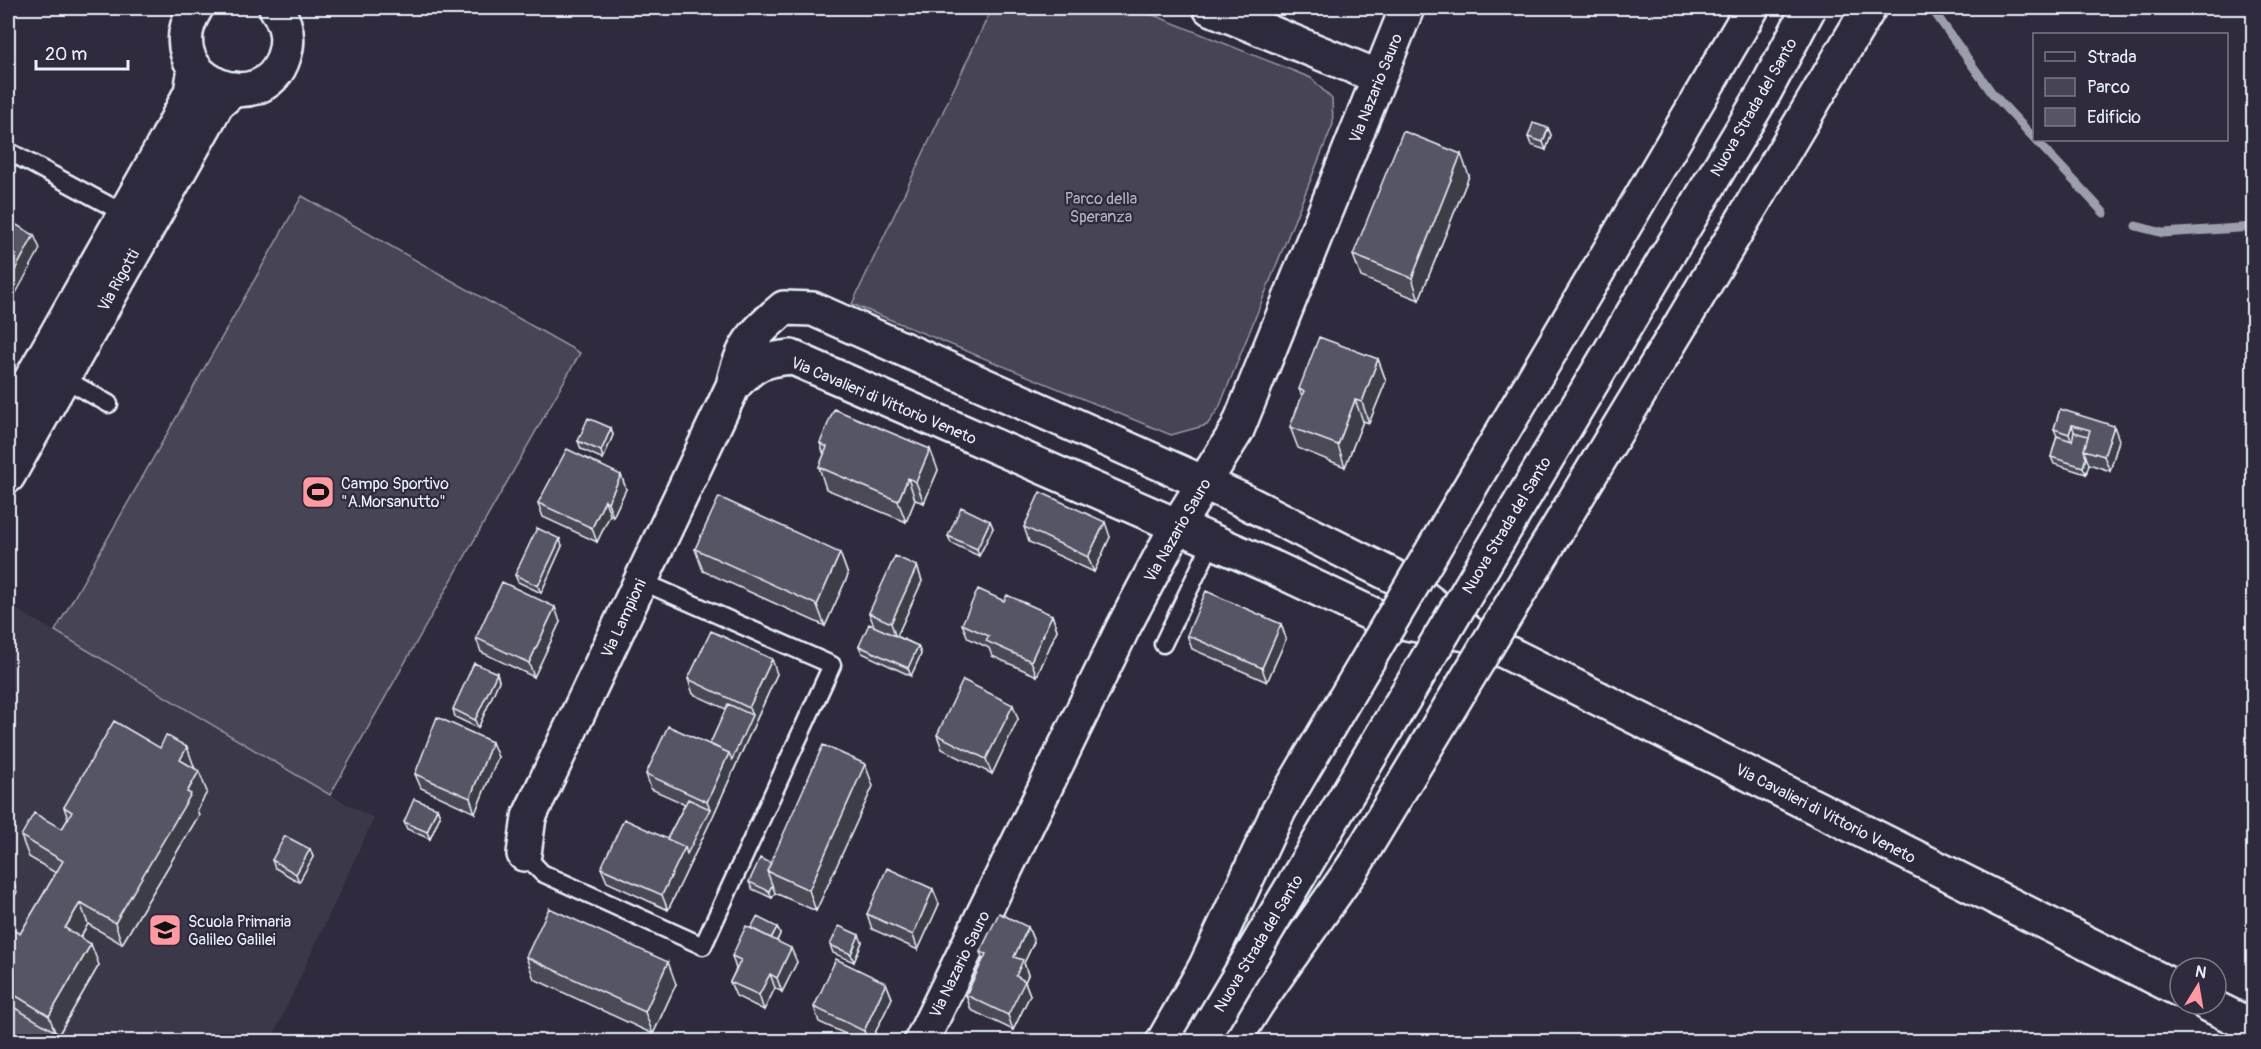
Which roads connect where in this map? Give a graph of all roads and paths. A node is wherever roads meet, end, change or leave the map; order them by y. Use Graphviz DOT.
graph roads {
  1 [pos="196,8"];
  2 [pos="276,8"];
  3 [pos="1210,8"];
  4 [pos="1407,8"];
  5 [pos="1752,8"];
  6 [pos="1809,8"];
  7 [pos="1869,8"];
  8 [pos="195,68"];
  9 [pos="1379,78"];
  10 [pos="234,89"];
  11 [pos="8,151"];
  12 [pos="136,220"];
  13 [pos="51,371"];
  14 [pos="733,386"];
  15 [pos="109,404"];
  16 [pos="8,420"];
  17 [pos="8,476"];
  18 [pos="1205,482"];
  19 [pos="1177,526"];
  20 [pos="1212,542"];
  21 [pos="641,581"];
  22 [pos="1472,635"];
  23 [pos="1163,644"];
  24 [pos="524,854"];
  25 [pos="2168,984"];
  26 [pos="2228,1014"];
  27 [pos="2253,1027"];
  28 [pos="921,1041"];
  29 [pos="1163,1041"];
  30 [pos="1200,1041"];
  31 [pos="1233,1041"];
  1 -- 8 [label="main road"];
  2 -- 10 [label="main road"];
  3 -- 9 [label="main road"];
  4 -- 9 [label="main road, Via Nazario Sauro"];
  5 -- 29 [label="main road, bridge"];
  6 -- 30 [label="main road, Nuova Strada del Santo, bridge"];
  7 -- 31 [label="main road, bridge"];
  8 -- 10 [label="main road"];
  8 -- 12 [label="main road, Via Rigotti"];
  9 -- 18 [label="main road, Via Nazario Sauro"];
  10 -- 12 [label="main road, Via Rigotti"];
  11 -- 12 [label="lane"];
  12 -- 13 [label="main road, Via Rigotti"];
  13 -- 15 [label="lane"];
  13 -- 16 [label="main road, Via Rigotti"];
  13 -- 17 [label="main road, Via Rigotti"];
  14 -- 18 [label="main road, Via Cavalieri di Vittorio Veneto"];
  14 -- 19 [label="main road, Via Cavalieri di Vittorio Veneto"];
  14 -- 21 [label="main road, Via Lampioni"];
  18 -- 19 [label="main road, Via Nazario Sauro"];
  18 -- 22 [label="main road, Via Cavalieri di Vittorio Veneto"];
  19 -- 20 [label="main road, Via Cavalieri di Vittorio Veneto"];
  19 -- 28 [label="main road, Via Nazario Sauro"];
  20 -- 22 [label="main road, Via Cavalieri di Vittorio Veneto"];
  20 -- 23 [label="lane"];
  21 -- 24 [label="main road, Via Lampioni"];
  21 -- 24 [label="lane"];
  22 -- 25 [label="main road, Via Cavalieri di Vittorio Veneto"];
  26 -- 27 [label="main road"];
}
